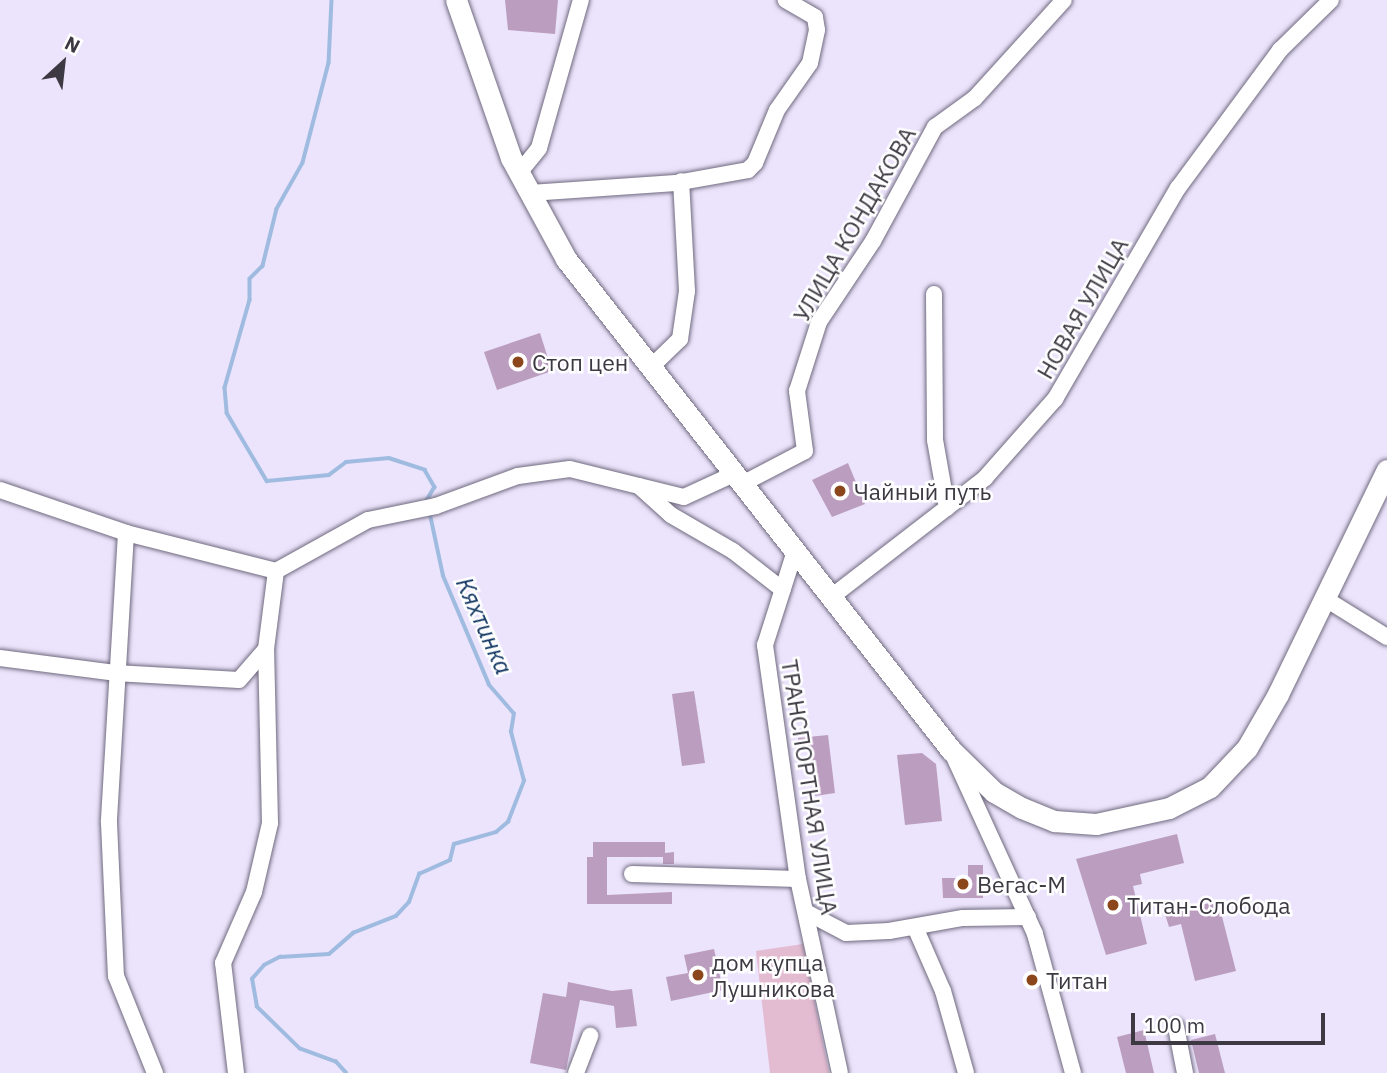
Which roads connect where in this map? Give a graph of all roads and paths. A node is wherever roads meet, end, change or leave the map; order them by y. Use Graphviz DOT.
graph roads {
  1 [pos="456,0"];
  2 [pos="581,0"];
  3 [pos="786,0"];
  4 [pos="1064,0"];
  5 [pos="1331,0"];
  6 [pos="519,173"];
  7 [pos="681,181"];
  8 [pos="530,193"];
  9 [pos="934,294"];
  10 [pos="650,368"];
  11 [pos="1386,472"];
  12 [pos="738,479"];
  13 [pos="635,482"];
  14 [pos="0,490"];
  15 [pos="947,508"];
  16 [pos="126,533"];
  17 [pos="795,551"];
  18 [pos="276,571"];
  19 [pos="783,590"];
  20 [pos="830,598"];
  21 [pos="1324,598"];
  22 [pos="1387,636"];
  23 [pos="266,649"];
  24 [pos="0,657"];
  25 [pos="115,673"];
  26 [pos="951,750"];
  27 [pos="632,874"];
  28 [pos="798,878"];
  29 [pos="806,912"];
  30 [pos="1028,917"];
  31 [pos="915,927"];
  32 [pos="1175,1027"];
  33 [pos="590,1036"];
  34 [pos="155,1073"];
  35 [pos="236,1073"];
  36 [pos="576,1073"];
  37 [pos="839,1073"];
  38 [pos="965,1073"];
  39 [pos="1073,1073"];
  40 [pos="1185,1073"];
  1 -- 6 [label="main road"];
  2 -- 6 [label="street"];
  3 -- 7 [label="street"];
  4 -- 12 [label="street, УЛИЦА КОНДАКОВА"];
  5 -- 15 [label="street, НОВАЯ УЛИЦА"];
  6 -- 8 [label="main road"];
  7 -- 8 [label="street"];
  7 -- 10 [label="street"];
  8 -- 10 [label="main road"];
  9 -- 15 [label="street"];
  10 -- 12 [label="main road"];
  11 -- 21 [label="main road"];
  12 -- 13 [label="street"];
  12 -- 17 [label="main road"];
  13 -- 18 [label="street"];
  13 -- 19 [label="street"];
  14 -- 16 [label="street"];
  15 -- 20 [label="street, НОВАЯ УЛИЦА"];
  16 -- 18 [label="street"];
  16 -- 25 [label="street"];
  17 -- 19 [label="street, ТРАНСПОРТНАЯ УЛИЦА"];
  17 -- 20 [label="main road"];
  18 -- 23 [label="street"];
  19 -- 28 [label="street, ТРАНСПОРТНАЯ УЛИЦА"];
  20 -- 26 [label="main road"];
  21 -- 22 [label="street"];
  21 -- 26 [label="main road"];
  23 -- 25 [label="street"];
  23 -- 35 [label="street"];
  24 -- 25 [label="street"];
  25 -- 34 [label="street"];
  26 -- 30 [label="street"];
  27 -- 28 [label="street"];
  28 -- 29 [label="street, ТРАНСПОРТНАЯ УЛИЦА"];
  29 -- 31 [label="street"];
  29 -- 37 [label="street, ТРАНСПОРТНАЯ УЛИЦА"];
  30 -- 31 [label="street"];
  30 -- 39 [label="street"];
  31 -- 38 [label="street"];
  32 -- 40 [label="street"];
  33 -- 36 [label="street"];
}
